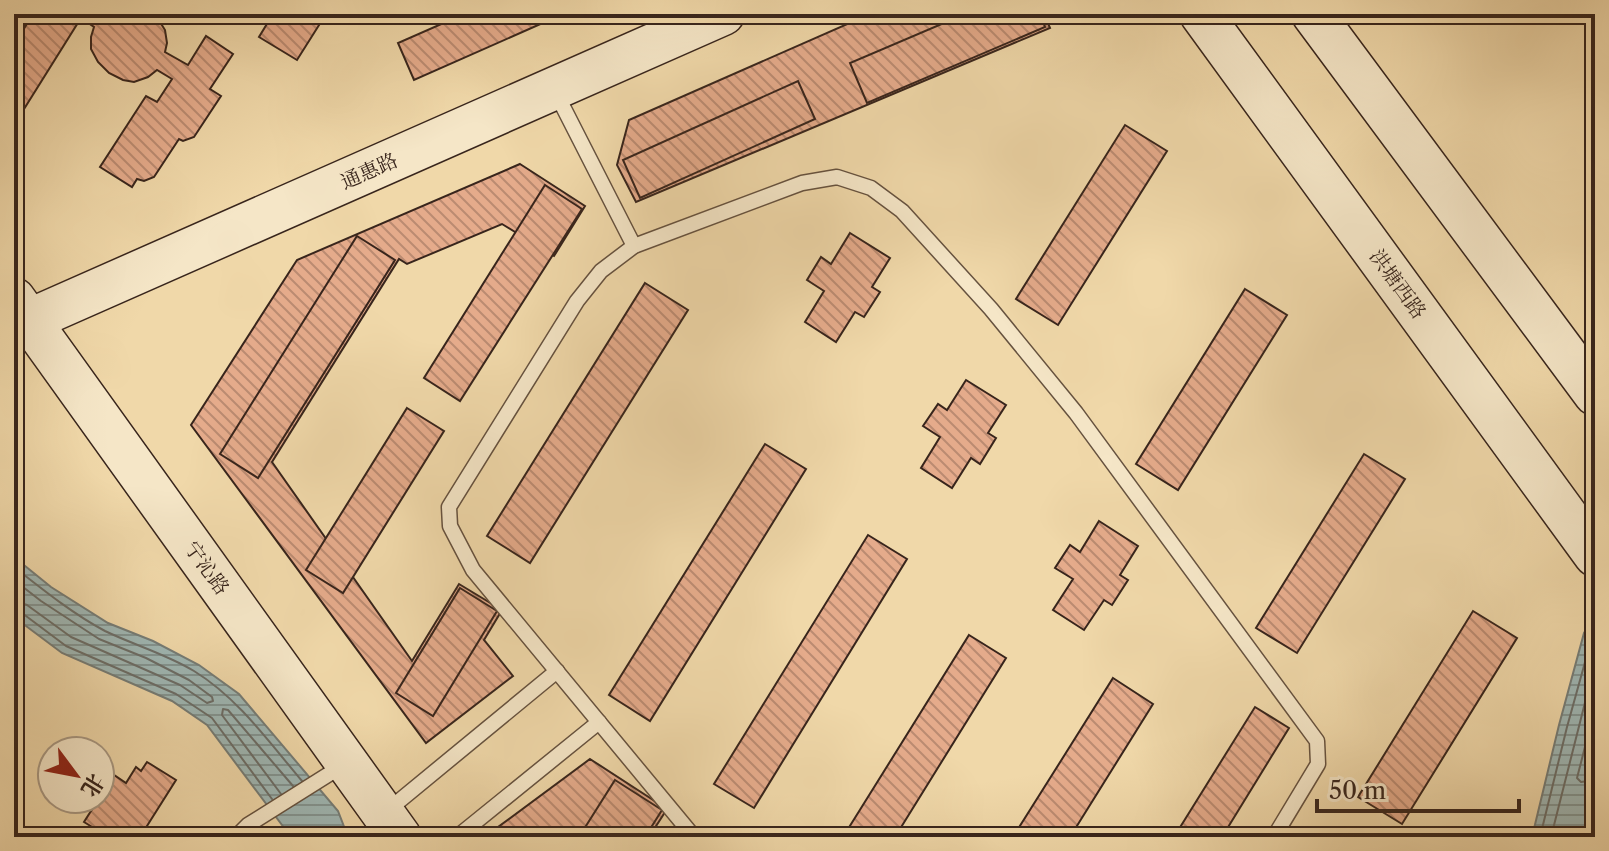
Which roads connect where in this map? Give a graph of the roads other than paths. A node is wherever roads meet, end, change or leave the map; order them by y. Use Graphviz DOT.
graph roads {
  1 [pos="723,14"];
  2 [pos="1201,14"];
  3 [pos="1313,14"];
  4 [pos="554,89"];
  5 [pos="634,246"];
  6 [pos="19,316"];
  7 [pos="1595,394"];
  8 [pos="1595,555"];
  9 [pos="557,671"];
  10 [pos="599,722"];
  11 [pos="347,763"];
  12 [pos="392,826"];
  13 [pos="236,837"];
  14 [pos="457,837"];
  15 [pos="694,837"];
  16 [pos="1274,837"];
  1 -- 4 [label="street, 通惠路"];
  2 -- 8 [label="street, 洪塘西路"];
  3 -- 7 [label="street"];
  4 -- 5 [label="lane"];
  4 -- 6 [label="street, 通惠路"];
  5 -- 9 [label="lane"];
  5 -- 16 [label="lane"];
  6 -- 11 [label="street, 宁沁路"];
  9 -- 10 [label="lane"];
  9 -- 12 [label="lane"];
  10 -- 14 [label="lane"];
  10 -- 15 [label="lane"];
  11 -- 12 [label="street, 宁沁路"];
  11 -- 13 [label="lane"];
}
